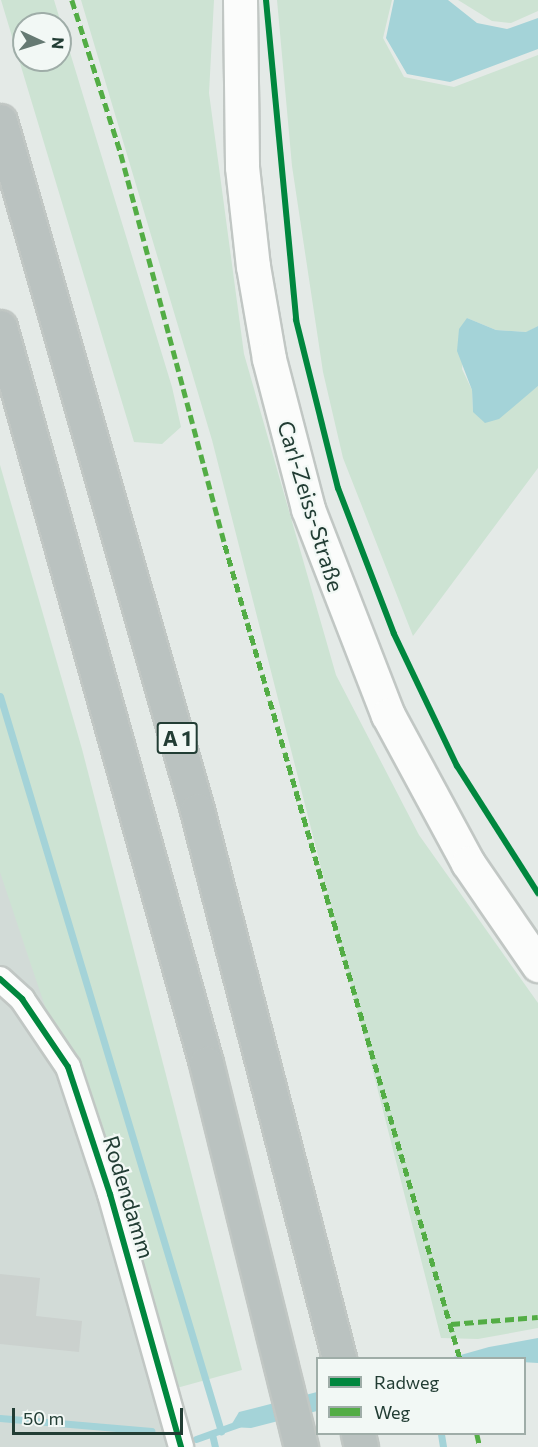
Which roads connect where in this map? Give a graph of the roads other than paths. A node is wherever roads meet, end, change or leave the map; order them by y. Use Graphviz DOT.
graph roads {
  1 [pos="240,0"];
  2 [pos="0,122"];
  3 [pos="0,327"];
  4 [pos="538,965"];
  5 [pos="0,979"];
  6 [pos="338,1357"];
  7 [pos="298,1435"];
  8 [pos="181,1447"];
  1 -- 4 [label="main road, Carl-Zeiss-Straße"];
  2 -- 6 [label="highway, A 1"];
  3 -- 7 [label="highway, A 1"];
  5 -- 8 [label="street, Rodendamm"];
}
